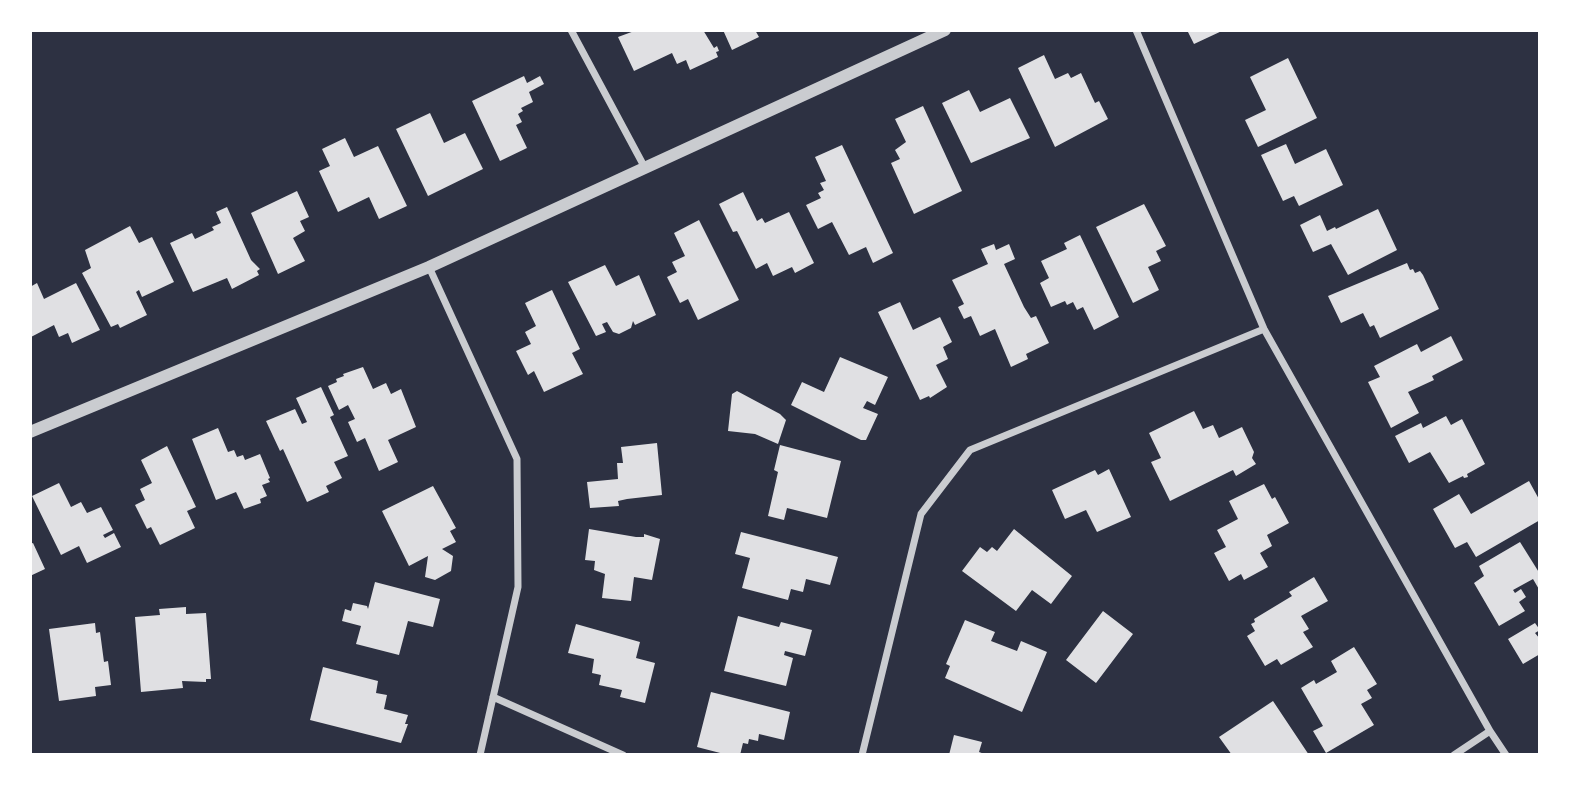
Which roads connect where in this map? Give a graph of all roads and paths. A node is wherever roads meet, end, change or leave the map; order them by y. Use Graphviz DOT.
graph roads {
  1 [pos="571,30"];
  2 [pos="945,30"];
  3 [pos="1136,30"];
  4 [pos="645,168"];
  5 [pos="429,267"];
  6 [pos="1264,329"];
  7 [pos="30,432"];
  8 [pos="493,697"];
  9 [pos="1490,732"];
  10 [pos="480,755"];
  11 [pos="623,755"];
  12 [pos="862,755"];
  13 [pos="1454,755"];
  14 [pos="1506,755"];
  1 -- 4 [label="street"];
  2 -- 4 [label="street"];
  3 -- 6 [label="street"];
  4 -- 5 [label="street"];
  5 -- 7 [label="street"];
  5 -- 8 [label="street"];
  6 -- 9 [label="street"];
  6 -- 12 [label="street"];
  8 -- 10 [label="street"];
  8 -- 11 [label="street"];
  9 -- 13 [label="street"];
  9 -- 14 [label="street"];
}
